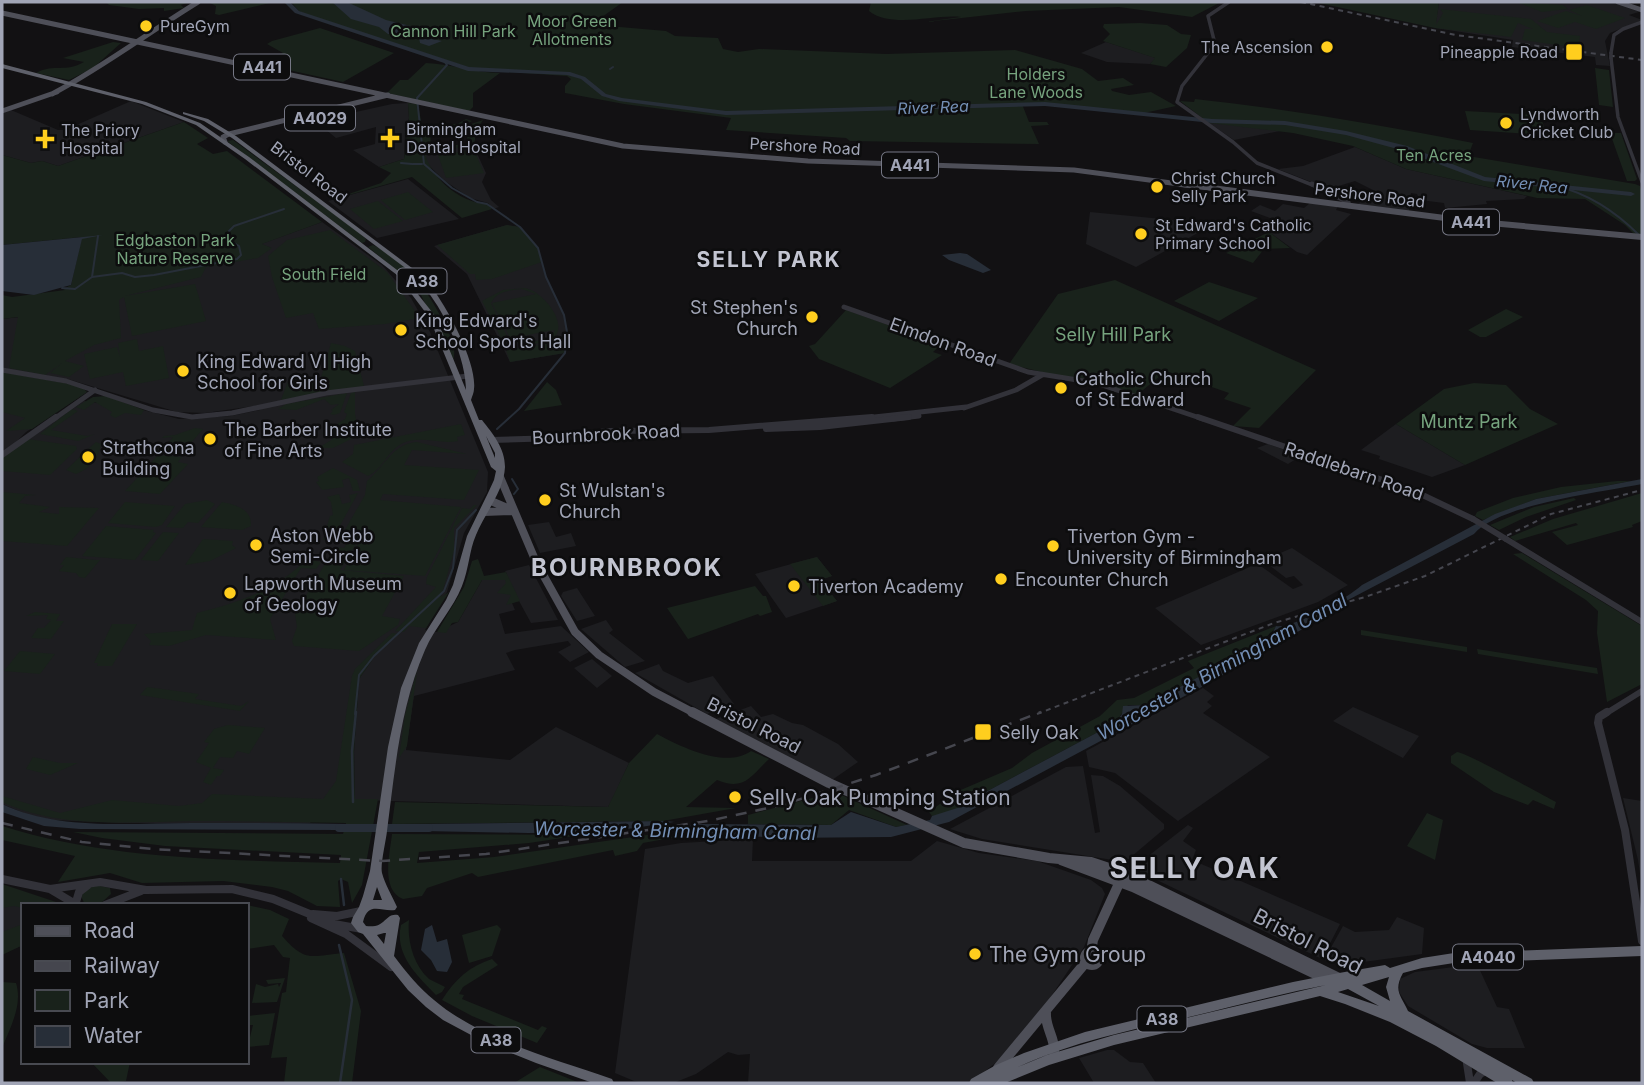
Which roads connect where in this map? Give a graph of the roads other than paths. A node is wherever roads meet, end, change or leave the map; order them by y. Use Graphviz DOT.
graph roads {
  1 [pos="1229,2"];
  2 [pos="1618,2"];
  3 [pos="199,3"];
  4 [pos="1642,10"];
  5 [pos="2,13"];
  6 [pos="1642,22"];
  7 [pos="137,43"];
  8 [pos="2,66"];
  9 [pos="74,84"];
  10 [pos="388,95"];
  11 [pos="402,98"];
  12 [pos="358,107"];
  13 [pos="2,111"];
  14 [pos="229,138"];
  15 [pos="1642,182"];
  16 [pos="1347,203"];
  17 [pos="361,233"];
  18 [pos="1639,236"];
  19 [pos="352,238"];
  20 [pos="373,242"];
  21 [pos="362,246"];
  22 [pos="844,307"];
  23 [pos="459,345"];
  24 [pos="2,370"];
  25 [pos="1042,375"];
  26 [pos="468,376"];
  27 [pos="457,377"];
  28 [pos="95,390"];
  29 [pos="468,398"];
  30 [pos="488,440"];
  31 [pos="2,455"];
  32 [pos="499,473"];
  33 [pos="491,501"];
  34 [pos="513,511"];
  35 [pos="484,512"];
  36 [pos="1642,622"];
  37 [pos="1642,691"];
  38 [pos="377,874"];
  39 [pos="1122,877"];
  40 [pos="2,879"];
  41 [pos="109,883"];
  42 [pos="90,884"];
  43 [pos="50,889"];
  44 [pos="146,890"];
  45 [pos="74,903"];
  46 [pos="76,903"];
  47 [pos="107,903"];
  48 [pos="109,903"];
  49 [pos="363,910"];
  50 [pos="304,912"];
  51 [pos="391,912"];
  52 [pos="365,930"];
  53 [pos="1642,941"];
  54 [pos="1642,951"];
  55 [pos="388,957"];
  56 [pos="1401,969"];
  57 [pos="398,973"];
  58 [pos="1340,982"];
  59 [pos="1320,992"];
  60 [pos="1046,1010"];
  61 [pos="1407,1019"];
  62 [pos="1055,1047"];
  63 [pos="1466,1057"];
  64 [pos="1047,1060"];
  65 [pos="998,1068"];
  66 [pos="1488,1071"];
  67 [pos="608,1083"];
  68 [pos="975,1083"];
  69 [pos="992,1083"];
  70 [pos="1472,1083"];
  71 [pos="1507,1083"];
  72 [pos="1528,1083"];
  1 -- 16 [label="street"];
  2 -- 4 [label="main road"];
  3 -- 7 [label="main road"];
  5 -- 7 [label="main road, Pershore Road / A441"];
  6 -- 15 [label="street"];
  7 -- 9 [label="main road"];
  7 -- 10 [label="main road, Pershore Road / A441"];
  8 -- 9 [label="highway, Bristol Road / A38"];
  9 -- 13 [label="main road"];
  9 -- 14 [label="highway, Bristol Road / A38"];
  10 -- 11 [label="main road, Pershore Road / A441"];
  10 -- 12 [label="main road, A4029"];
  11 -- 12 [label="main road, A4029"];
  11 -- 16 [label="main road, Pershore Road / A441"];
  12 -- 14 [label="main road, A4029"];
  14 -- 17 [label="highway, Bristol Road / A38"];
  14 -- 19 [label="highway, Bristol Road / A38"];
  16 -- 18 [label="main road, Pershore Road / A441"];
  17 -- 19 [label="highway"];
  17 -- 20 [label="highway, Bristol Road / A38"];
  19 -- 21 [label="highway, Bristol Road / A38"];
  20 -- 21 [label="highway"];
  20 -- 23 [label="highway, Bristol Road / A38"];
  21 -- 27 [label="highway, Bristol Road / A38"];
  22 -- 25 [label="street, Elmdon Road"];
  23 -- 26 [label="highway, Bristol Road / A38"];
  23 -- 27 [label="highway"];
  24 -- 28 [label="street"];
  25 -- 30 [label="street, Bournbrook Road"];
  25 -- 36 [label="street, Raddlebarn Road, bridge"];
  26 -- 27 [label="street"];
  26 -- 29 [label="highway, Bristol Road / A38"];
  27 -- 28 [label="street"];
  27 -- 29 [label="highway, Bristol Road / A38"];
  28 -- 31 [label="street"];
  29 -- 30 [label="highway, Bristol Road / A38"];
  30 -- 32 [label="highway, Bristol Road / A38"];
  32 -- 33 [label="highway"];
  32 -- 34 [label="main road, Bristol Road"];
  33 -- 34 [label="main road"];
  33 -- 35 [label="highway"];
  34 -- 35 [label="main road"];
  34 -- 39 [label="main road, Bristol Road"];
  35 -- 38 [label="highway"];
  37 -- 53 [label="street"];
  38 -- 49 [label="highway"];
  38 -- 51 [label="highway"];
  39 -- 58 [label="main road, Bristol Road"];
  39 -- 60 [label="main road"];
  40 -- 43 [label="street"];
  41 -- 42 [label="street"];
  41 -- 44 [label="street"];
  41 -- 47 [label="street"];
  42 -- 43 [label="street"];
  42 -- 46 [label="street"];
  43 -- 45 [label="street"];
  44 -- 48 [label="street"];
  44 -- 50 [label="street"];
  49 -- 50 [label="street"];
  49 -- 51 [label="highway"];
  49 -- 52 [label="highway"];
  50 -- 52 [label="street"];
  50 -- 57 [label="street"];
  51 -- 52 [label="highway"];
  51 -- 55 [label="highway"];
  52 -- 55 [label="highway, A38"];
  54 -- 56 [label="highway, A4040"];
  55 -- 57 [label="highway, A38"];
  56 -- 58 [label="highway, A4040"];
  56 -- 61 [label="highway"];
  57 -- 67 [label="highway, A38"];
  58 -- 59 [label="highway, A38"];
  58 -- 61 [label="highway, Bristol Road / A38"];
  58 -- 62 [label="highway, A38"];
  59 -- 61 [label="highway, A38"];
  59 -- 64 [label="highway, A38"];
  60 -- 62 [label="main road"];
  60 -- 65 [label="main road"];
  61 -- 63 [label="highway, Bristol Road / A38"];
  61 -- 72 [label="highway, Bristol Road / A38"];
  62 -- 64 [label="main road"];
  62 -- 65 [label="highway, A38"];
  63 -- 66 [label="highway, Bristol Road / A38"];
  63 -- 70 [label="street"];
  64 -- 69 [label="highway, A38"];
  65 -- 68 [label="highway, A38"];
  66 -- 70 [label="street"];
  66 -- 71 [label="highway, Bristol Road / A38"];
}
